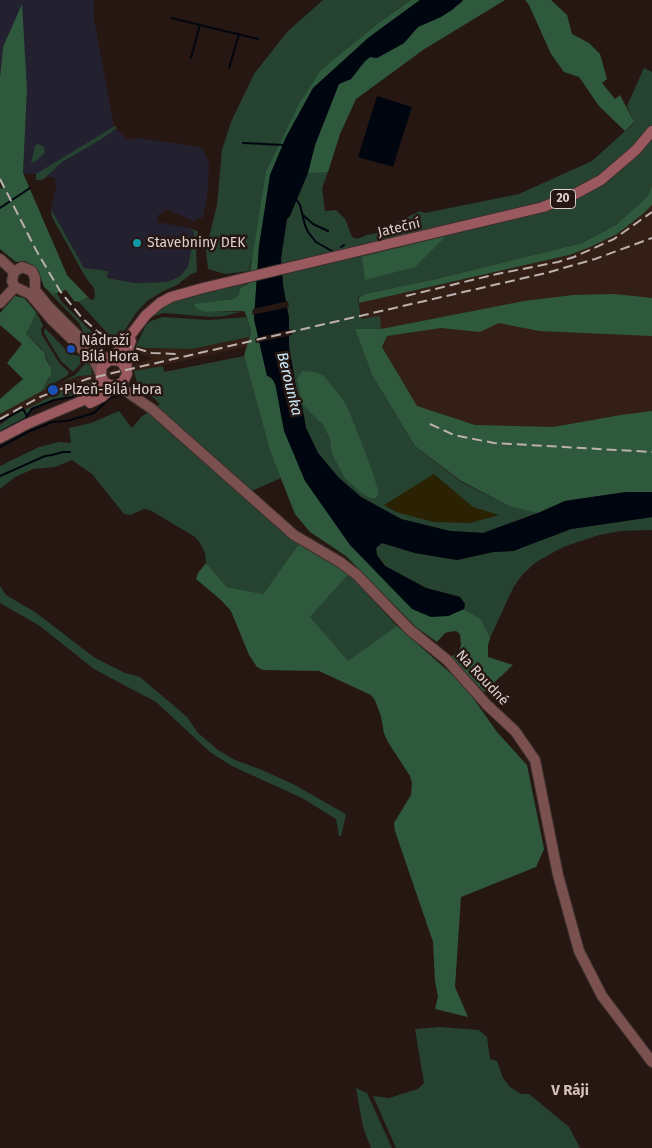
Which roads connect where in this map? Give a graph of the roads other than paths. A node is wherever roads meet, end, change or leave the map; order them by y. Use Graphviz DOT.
graph roads {
  1 [pos="652,131"];
  2 [pos="0,259"];
  3 [pos="14,272"];
  4 [pos="34,283"];
  5 [pos="19,289"];
  6 [pos="0,303"];
  7 [pos="139,324"];
  8 [pos="112,359"];
  9 [pos="127,371"];
  10 [pos="101,375"];
  11 [pos="115,386"];
  12 [pos="68,408"];
  13 [pos="152,409"];
  14 [pos="0,438"];
  15 [pos="652,1062"];
  1 -- 7 [label="main road, Jateční / 20"];
  2 -- 3 [label="street"];
  3 -- 4 [label="street, Na Roudné"];
  3 -- 5 [label="street"];
  4 -- 5 [label="street"];
  4 -- 8 [label="street, Na Roudné"];
  5 -- 6 [label="street"];
  5 -- 10 [label="street, Na Roudné"];
  7 -- 8 [label="main road, Jateční / 20"];
  7 -- 9 [label="main road, Jateční / 20"];
  8 -- 9 [label="main road, Na Roudné"];
  8 -- 10 [label="main road, 20"];
  9 -- 11 [label="main road"];
  9 -- 13 [label="street, Na Roudné"];
  10 -- 11 [label="main road, Na Roudné"];
  10 -- 12 [label="main road"];
  11 -- 12 [label="main road"];
  11 -- 13 [label="street, Na Roudné"];
  12 -- 14 [label="main road"];
  13 -- 15 [label="street, Na Roudné"];
}
